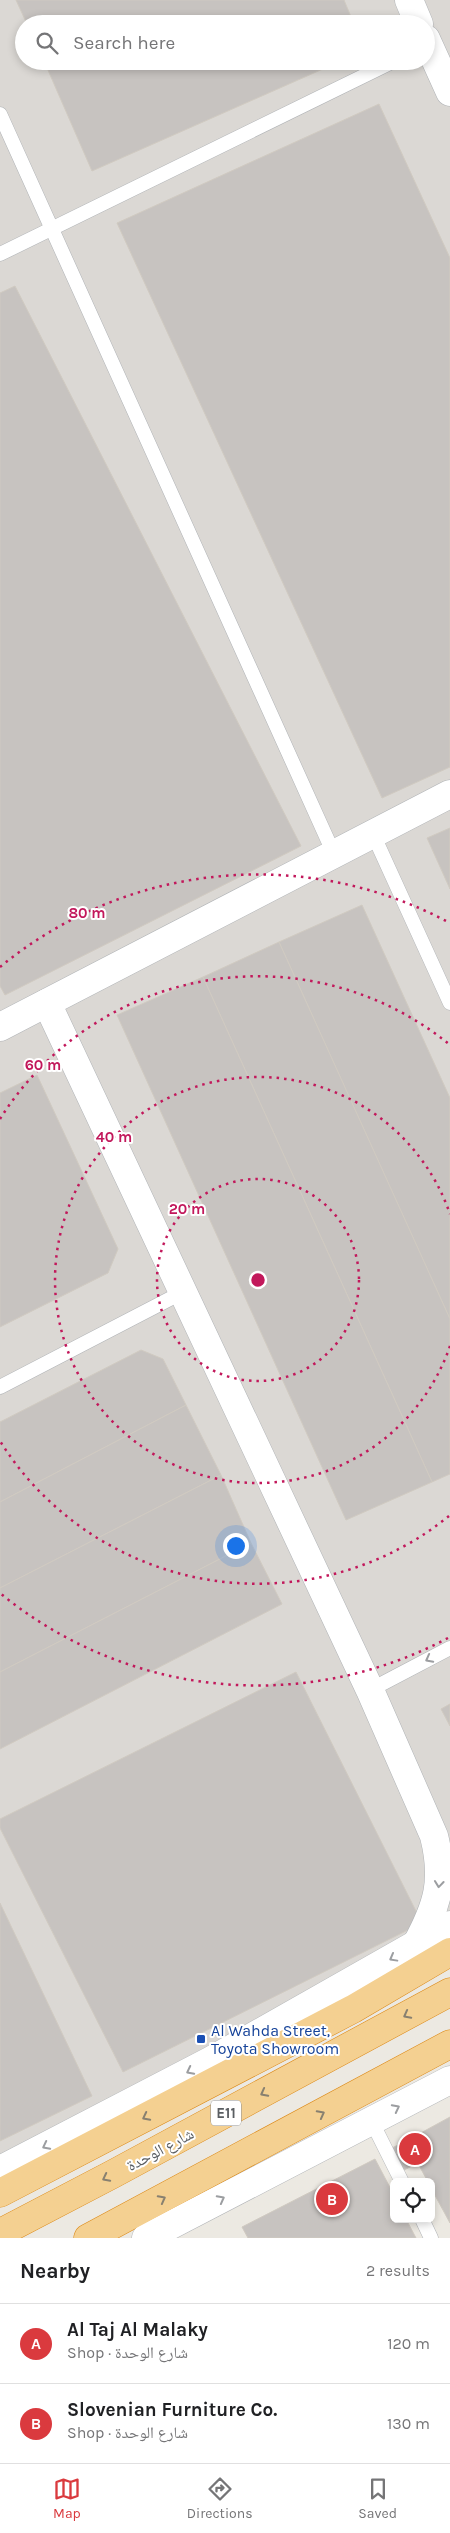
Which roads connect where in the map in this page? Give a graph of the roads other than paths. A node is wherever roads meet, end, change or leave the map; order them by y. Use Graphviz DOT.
graph roads {
  1 [pos="408,0"];
  2 [pos="415,15"];
  3 [pos="435,60"];
  4 [pos="376,70"];
  5 [pos="450,92"];
  6 [pos="0,114"];
  7 [pos="52,228"];
  8 [pos="0,254"];
  9 [pos="450,794"];
  10 [pos="373,834"];
  11 [pos="334,854"];
  12 [pos="47,1003"];
  13 [pos="450,1003"];
  14 [pos="0,1027"];
  15 [pos="183,1292"];
  16 [pos="0,1387"];
  17 [pos="450,1648"];
  18 [pos="370,1690"];
  19 [pos="442,1842"];
  20 [pos="450,1924"];
  21 [pos="416,1945"];
  22 [pos="450,1952"];
  23 [pos="450,1992"];
  24 [pos="450,2044"];
  25 [pos="450,2080"];
  26 [pos="371,2120"];
  27 [pos="0,2170"];
  28 [pos="400,2178"];
  29 [pos="0,2193"];
  30 [pos="424,2223"];
  31 [pos="0,2232"];
  32 [pos="88,2238"];
  33 [pos="146,2238"];
  34 [pos="431,2238"];
  1 -- 2 [label="street"];
  3 -- 5 [label="street"];
  4 -- 7 [label="lane"];
  6 -- 7 [label="lane"];
  7 -- 8 [label="lane"];
  7 -- 11 [label="lane"];
  9 -- 10 [label="street"];
  10 -- 11 [label="street"];
  10 -- 13 [label="lane"];
  11 -- 12 [label="street"];
  12 -- 14 [label="street"];
  12 -- 15 [label="street"];
  15 -- 16 [label="lane"];
  15 -- 18 [label="street"];
  17 -- 18 [label="lane, one-way"];
  18 -- 19 [label="street"];
  19 -- 21 [label="street, one-way"];
  20 -- 21 [label="street"];
  21 -- 27 [label="street, one-way"];
  22 -- 29 [label="highway, one-way"];
  23 -- 31 [label="highway, شارع الوحدة / E11, one-way"];
  32 -- 24 [label="highway, one-way"];
  26 -- 25 [label="street, one-way"];
  26 -- 28 [label="lane"];
  33 -- 26 [label="street, one-way"];
  30 -- 34 [label="lane"];
}
